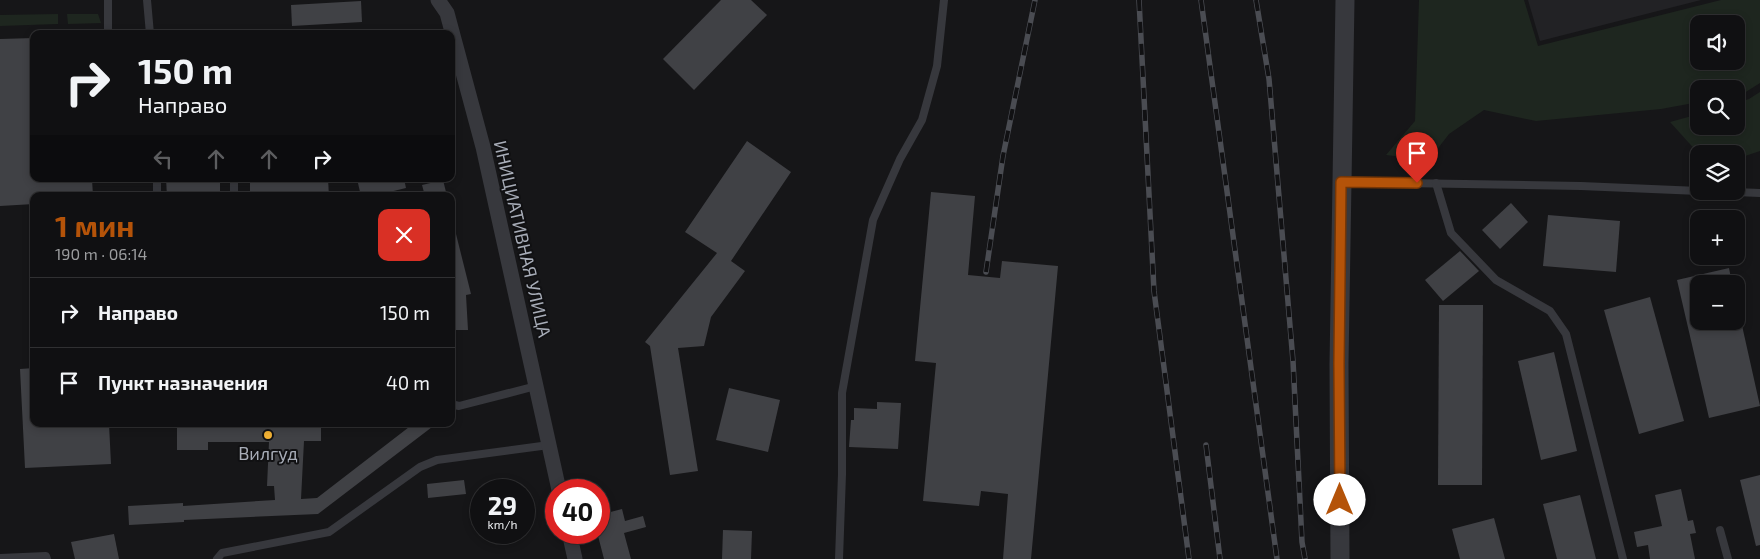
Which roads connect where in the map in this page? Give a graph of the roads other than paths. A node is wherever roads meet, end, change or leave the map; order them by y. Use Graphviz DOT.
graph roads {
  1 [pos="108,0"];
  2 [pos="147,0"];
  3 [pos="438,0"];
  4 [pos="944,0"];
  5 [pos="1345,0"];
  6 [pos="108,30"];
  7 [pos="150,30"];
  8 [pos="452,30"];
  9 [pos="455,43"];
  10 [pos="1341,182"];
  11 [pos="1436,184"];
  12 [pos="1690,191"];
  13 [pos="1745,192"];
  14 [pos="1760,193"];
  15 [pos="536,386"];
  16 [pos="455,405"];
  17 [pos="549,445"];
  18 [pos="557,479"];
  19 [pos="1720,530"];
  20 [pos="571,544"];
  21 [pos="0,558"];
  22 [pos="47,559"];
  23 [pos="217,559"];
  24 [pos="574,559"];
  25 [pos="839,559"];
  26 [pos="1340,559"];
  27 [pos="1623,559"];
  28 [pos="1728,559"];
  1 -- 6 [label="lane"];
  2 -- 7 [label="lane"];
  3 -- 8 [label="street, ИНИЦИАТИВНАЯ УЛИЦА"];
  4 -- 25 [label="lane"];
  5 -- 10 [label="street"];
  9 -- 15 [label="street, ИНИЦИАТИВНАЯ УЛИЦА"];
  10 -- 11 [label="lane"];
  10 -- 26 [label="street"];
  11 -- 12 [label="lane"];
  11 -- 27 [label="lane"];
  13 -- 14 [label="lane"];
  15 -- 16 [label="lane"];
  15 -- 17 [label="street, ИНИЦИАТИВНАЯ УЛИЦА"];
  17 -- 18 [label="street, ИНИЦИАТИВНАЯ УЛИЦА"];
  17 -- 23 [label="lane"];
  19 -- 28 [label="lane"];
  20 -- 24 [label="street"];
  21 -- 22 [label="lane"];
}
